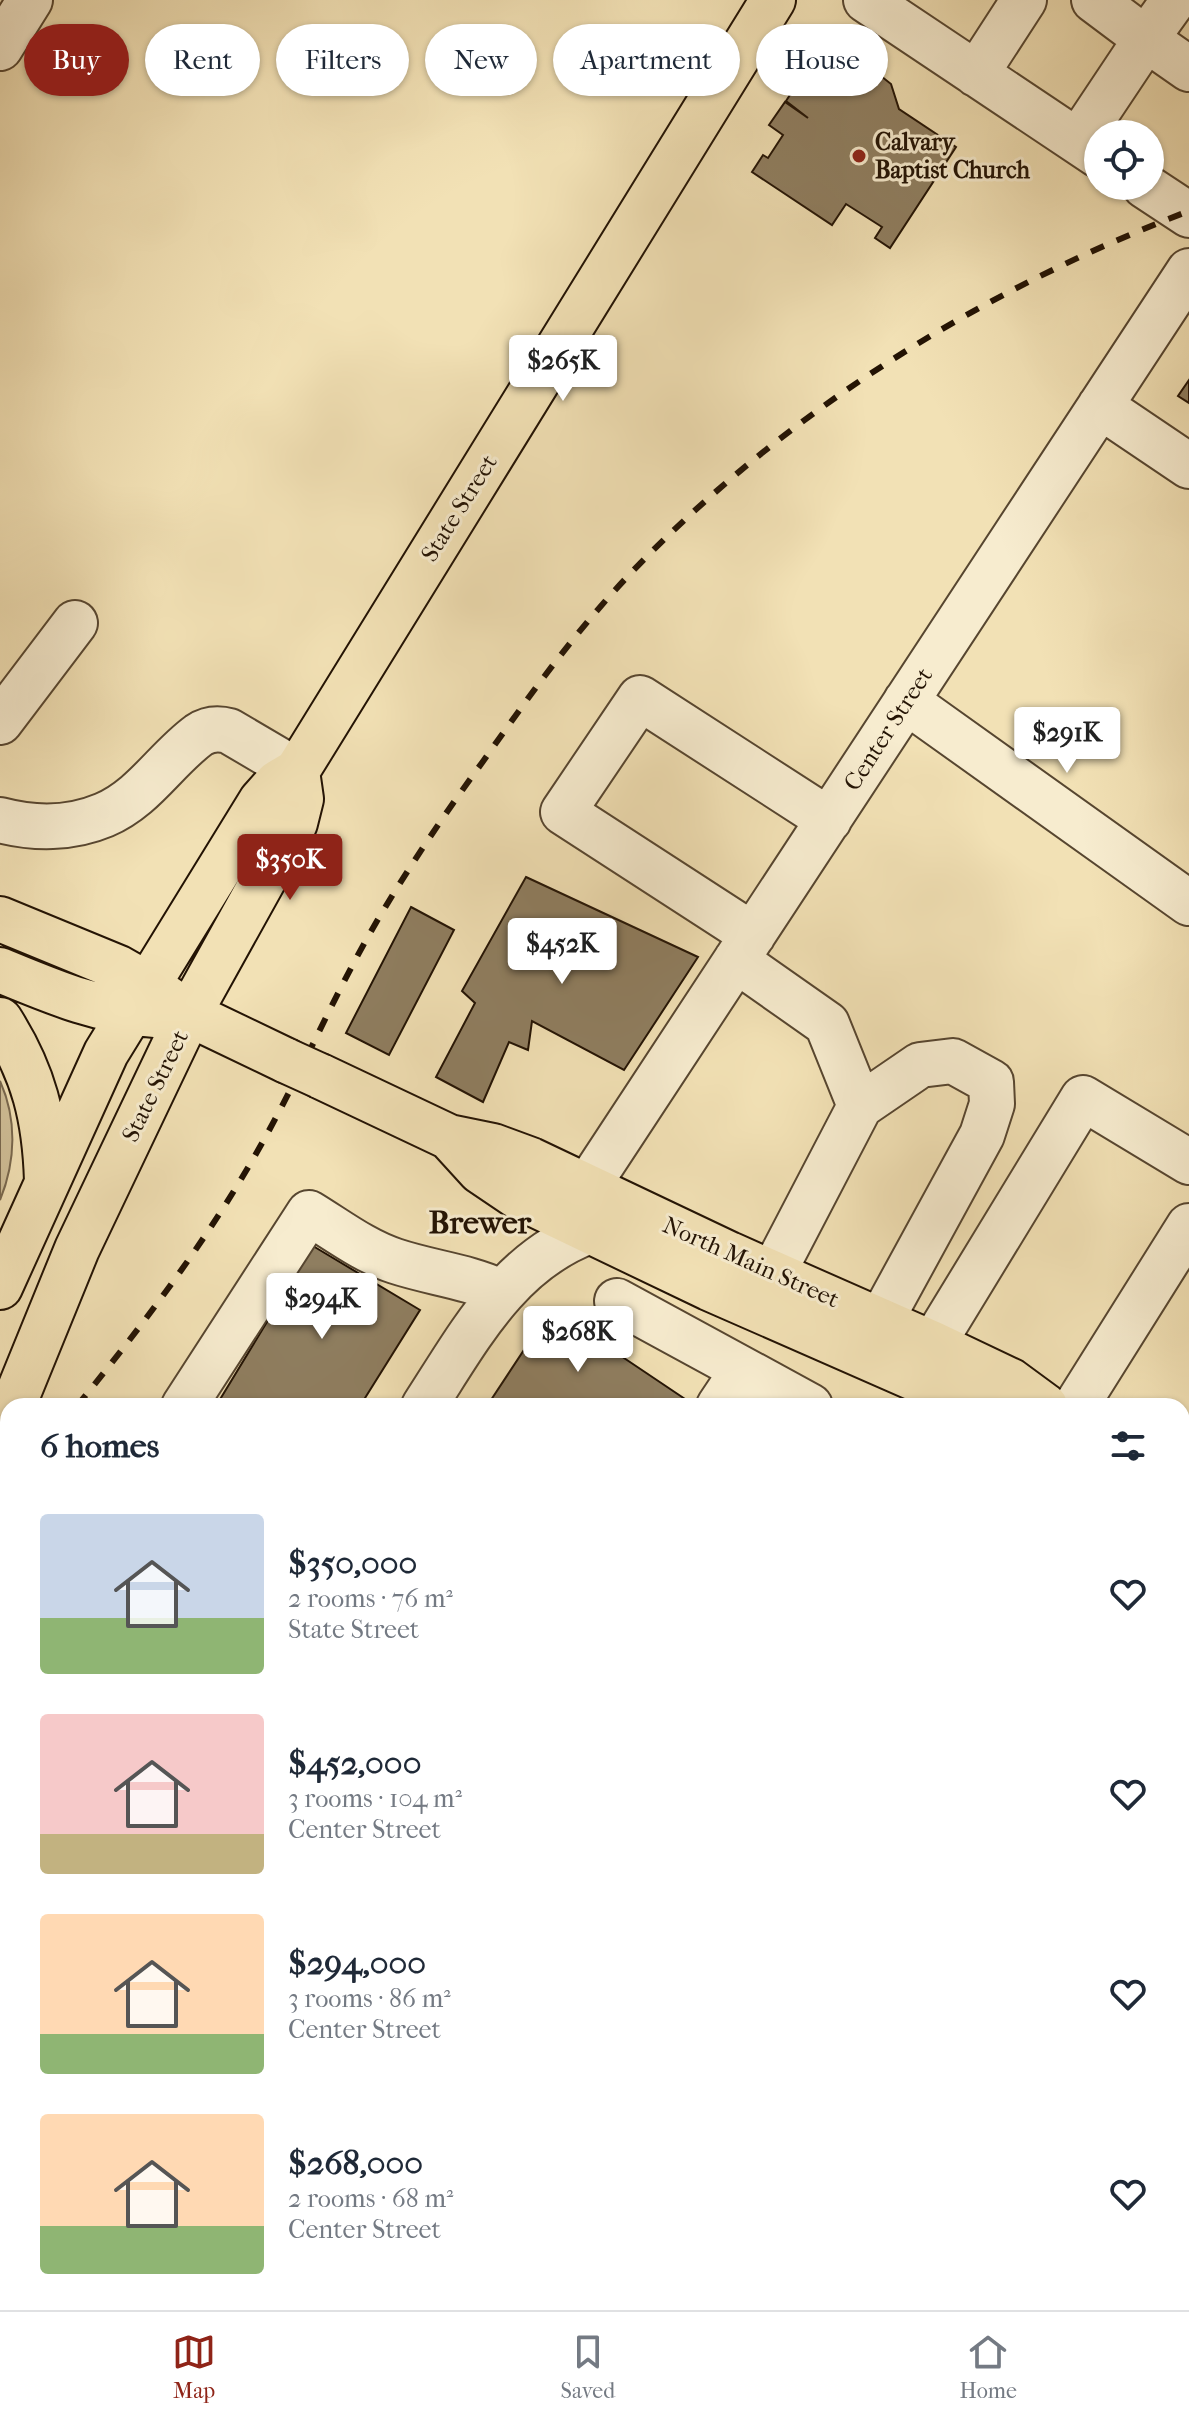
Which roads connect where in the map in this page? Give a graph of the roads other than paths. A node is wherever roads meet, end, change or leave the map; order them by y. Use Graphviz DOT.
graph roads {
  1 [pos="30,0"];
  2 [pos="773,0"];
  3 [pos="866,0"];
  4 [pos="1024,0"];
  5 [pos="1094,0"];
  6 [pos="1174,0"];
  7 [pos="1146,39"];
  8 [pos="0,48"];
  9 [pos="1189,69"];
  10 [pos="976,74"];
  11 [pos="1103,120"];
  12 [pos="1084,145"];
  13 [pos="1164,199"];
  14 [pos="1189,215"];
  15 [pos="1189,271"];
  16 [pos="1100,406"];
  17 [pos="1189,466"];
  18 [pos="75,623"];
  19 [pos="906,701"];
  20 [pos="0,722"];
  21 [pos="297,771"];
  22 [pos="0,820"];
  23 [pos="829,820"];
  24 [pos="1189,903"];
  25 [pos="0,919"];
  26 [pos="744,948"];
  27 [pos="0,970"];
  28 [pos="138,999"];
  29 [pos="189,1014"];
  30 [pos="0,1020"];
  31 [pos="860,1106"];
  32 [pos="449,1137"];
  33 [pos="1189,1162"];
  34 [pos="47,1183"];
  35 [pos="587,1187"];
  36 [pos="1189,1226"];
  37 [pos="590,1231"];
  38 [pos="719,1271"];
  39 [pos="773,1273"];
  40 [pos="0,1287"];
  41 [pos="501,1292"];
  42 [pos="617,1301"];
  43 [pos="881,1320"];
  44 [pos="682,1336"];
  45 [pos="933,1344"];
  46 [pos="743,1370"];
  47 [pos="16,1398"];
  48 [pos="189,1398"];
  49 [pos="429,1398"];
  50 [pos="724,1398"];
  51 [pos="795,1398"];
  52 [pos="963,1398"];
  53 [pos="1034,1398"];
  54 [pos="1081,1398"];
  1 -- 8 [label="street"];
  2 -- 21 [label="main road, State Street"];
  3 -- 10 [label="street"];
  4 -- 10 [label="street"];
  5 -- 7 [label="street"];
  6 -- 7 [label="street"];
  7 -- 9 [label="street"];
  7 -- 11 [label="street"];
  10 -- 12 [label="street"];
  13 -- 14 [label="street"];
  15 -- 16 [label="street, Center Street"];
  16 -- 17 [label="street"];
  16 -- 19 [label="street, Center Street"];
  18 -- 20 [label="street"];
  19 -- 23 [label="street, Center Street"];
  19 -- 24 [label="street"];
  21 -- 22 [label="street"];
  21 -- 28 [label="main road, State Street"];
  21 -- 29 [label="main road, State Street"];
  23 -- 26 [label="street, Center Street"];
  23 -- 26 [label="street"];
  25 -- 28 [label="main road, North Main Street"];
  26 -- 31 [label="street"];
  26 -- 35 [label="street, Center Street"];
  27 -- 28 [label="main road, North Main Street"];
  28 -- 29 [label="main road, North Main Street"];
  28 -- 34 [label="main road, State Street"];
  29 -- 32 [label="main road, North Main Street"];
  29 -- 47 [label="main road, State Street"];
  30 -- 34 [label="main road"];
  31 -- 39 [label="street"];
  31 -- 43 [label="street"];
  32 -- 35 [label="main road, North Main Street"];
  32 -- 37 [label="main road, North Main Street"];
  33 -- 45 [label="street"];
  34 -- 40 [label="main road, State Street"];
  35 -- 38 [label="main road, North Main Street"];
  36 -- 54 [label="street"];
  37 -- 38 [label="main road, North Main Street"];
  37 -- 41 [label="street"];
  38 -- 39 [label="main road, North Main Street"];
  38 -- 44 [label="street"];
  38 -- 52 [label="main road, North Main Street"];
  39 -- 43 [label="main road, North Main Street"];
  41 -- 48 [label="street"];
  41 -- 49 [label="street"];
  42 -- 44 [label="street"];
  43 -- 45 [label="main road, North Main Street"];
  44 -- 46 [label="street"];
  45 -- 53 [label="main road, North Main Street"];
  46 -- 50 [label="street"];
  46 -- 51 [label="street"];
}
